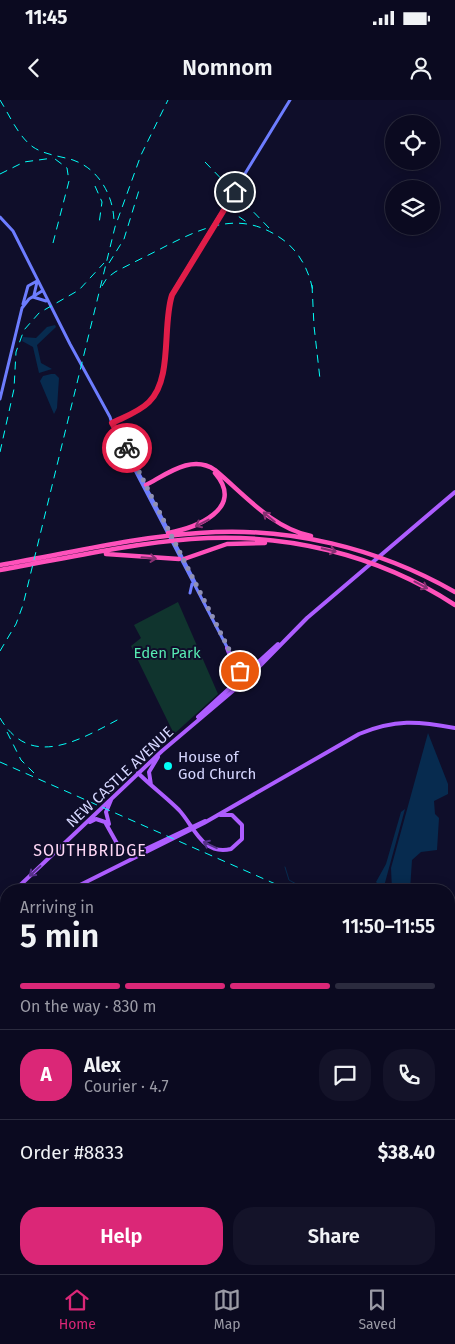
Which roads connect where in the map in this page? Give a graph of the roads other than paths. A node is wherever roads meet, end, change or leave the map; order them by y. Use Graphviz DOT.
graph roads {
  1 [pos="290,100"];
  2 [pos="0,217"];
  3 [pos="37,282"];
  4 [pos="42,291"];
  5 [pos="33,296"];
  6 [pos="48,303"];
  7 [pos="22,308"];
  8 [pos="0,399"];
  9 [pos="112,423"];
  10 [pos="145,486"];
  11 [pos="455,492"];
  12 [pos="181,532"];
  13 [pos="329,543"];
  14 [pos="303,545"];
  15 [pos="85,556"];
  16 [pos="48,559"];
  17 [pos="182,559"];
  18 [pos="0,565"];
  19 [pos="0,570"];
  20 [pos="185,570"];
  21 [pos="197,590"];
  22 [pos="455,592"];
  23 [pos="190,593"];
  24 [pos="455,605"];
  25 [pos="282,642"];
  26 [pos="228,650"];
  27 [pos="262,658"];
  28 [pos="243,675"];
  29 [pos="247,679"];
  30 [pos="230,686"];
  31 [pos="196,721"];
  32 [pos="455,728"];
  33 [pos="162,751"];
  34 [pos="138,773"];
  35 [pos="154,788"];
  36 [pos="113,798"];
  37 [pos="215,816"];
  38 [pos="82,828"];
  39 [pos="114,835"];
  40 [pos="142,853"];
  41 [pos="21,884"];
  42 [pos="82,884"];
  1 -- 9 [label="main road"];
  2 -- 3 [label="main road"];
  3 -- 4 [label="main road"];
  3 -- 5 [label="main road"];
  3 -- 7 [label="main road"];
  4 -- 5 [label="main road"];
  4 -- 6 [label="main road"];
  5 -- 6 [label="main road"];
  5 -- 7 [label="main road"];
  6 -- 9 [label="main road"];
  7 -- 8 [label="main road"];
  9 -- 10 [label="main road"];
  10 -- 12 [label="highway, one-way"];
  13 -- 10 [label="highway, one-way"];
  10 -- 17 [label="main road"];
  11 -- 25 [label="main road, NEW CASTLE AVENUE"];
  12 -- 13 [label="highway"];
  12 -- 16 [label="highway"];
  13 -- 22 [label="highway"];
  14 -- 15 [label="highway"];
  14 -- 17 [label="highway"];
  14 -- 24 [label="highway, one-way"];
  15 -- 16 [label="highway"];
  15 -- 17 [label="highway, one-way"];
  16 -- 18 [label="highway"];
  16 -- 19 [label="highway"];
  17 -- 20 [label="main road"];
  17 -- 21 [label="main road"];
  20 -- 21 [label="main road"];
  20 -- 23 [label="main road"];
  21 -- 26 [label="main road"];
  25 -- 27 [label="main road, NEW CASTLE AVENUE"];
  25 -- 29 [label="main road, NEW CASTLE AVENUE"];
  26 -- 27 [label="main road"];
  26 -- 28 [label="main road"];
  26 -- 30 [label="main road"];
  27 -- 28 [label="main road, NEW CASTLE AVENUE"];
  28 -- 29 [label="main road"];
  28 -- 30 [label="main road, NEW CASTLE AVENUE"];
  29 -- 31 [label="main road, NEW CASTLE AVENUE"];
  30 -- 31 [label="main road, NEW CASTLE AVENUE"];
  31 -- 33 [label="main road, NEW CASTLE AVENUE"];
  32 -- 37 [label="main road"];
  33 -- 34 [label="main road, NEW CASTLE AVENUE"];
  33 -- 35 [label="main road"];
  34 -- 35 [label="main road"];
  34 -- 36 [label="main road, NEW CASTLE AVENUE"];
  37 -- 35 [label="main road, one-way"];
  36 -- 38 [label="main road, NEW CASTLE AVENUE"];
  36 -- 39 [label="main road"];
  37 -- 40 [label="main road"];
  38 -- 39 [label="main road"];
  38 -- 41 [label="main road, NEW CASTLE AVENUE, one-way"];
  39 -- 40 [label="main road"];
  40 -- 42 [label="main road"];
}
